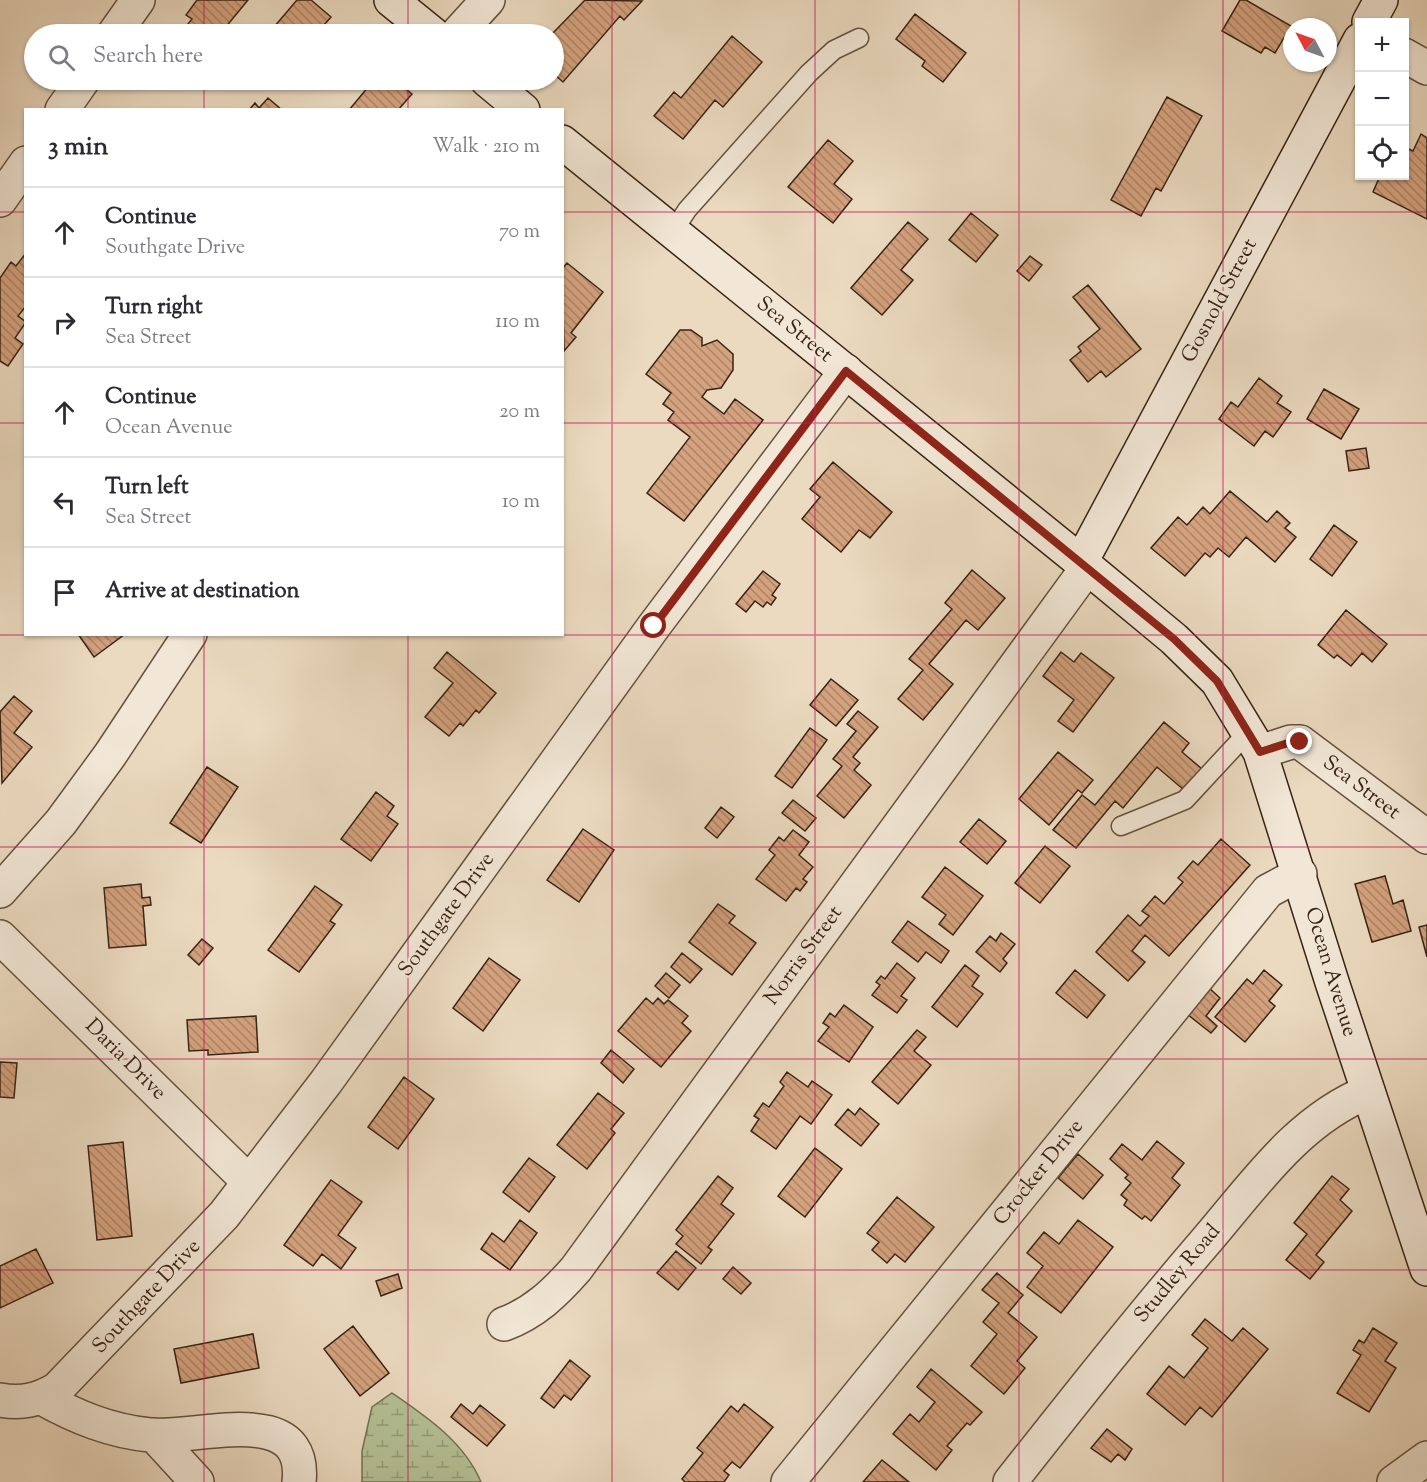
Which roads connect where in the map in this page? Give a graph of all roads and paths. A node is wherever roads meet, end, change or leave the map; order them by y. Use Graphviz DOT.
graph roads {
  1 [pos="138,0"];
  2 [pos="391,0"];
  3 [pos="488,0"];
  4 [pos="1381,0"];
  5 [pos="1371,18"];
  6 [pos="121,24"];
  7 [pos="421,24"];
  8 [pos="466,24"];
  9 [pos="859,38"];
  10 [pos="1355,48"];
  11 [pos="1409,58"];
  12 [pos="1427,68"];
  13 [pos="76,90"];
  14 [pos="499,90"];
  15 [pos="63,108"];
  16 [pos="521,108"];
  17 [pos="564,144"];
  18 [pos="24,166"];
  19 [pos="0,200"];
  20 [pos="674,230"];
  21 [pos="846,371"];
  22 [pos="1084,565"];
  23 [pos="189,636"];
  24 [pos="1217,681"];
  25 [pos="1254,741"];
  26 [pos="1121,826"];
  27 [pos="1427,837"];
  28 [pos="1300,874"];
  29 [pos="0,891"];
  30 [pos="0,937"];
  31 [pos="1368,1092"];
  32 [pos="249,1182"];
  33 [pos="1427,1269"];
  34 [pos="504,1324"];
  35 [pos="42,1398"];
  36 [pos="0,1400"];
  37 [pos="154,1435"];
  38 [pos="1427,1458"];
  39 [pos="197,1482"];
  40 [pos="299,1482"];
  41 [pos="788,1482"];
  42 [pos="1010,1482"];
  43 [pos="1394,1482"];
  1 -- 6 [label="street"];
  2 -- 7 [label="street"];
  3 -- 8 [label="street"];
  4 -- 5 [label="street"];
  9 -- 20 [label="lane"];
  10 -- 22 [label="street, Gosnold Street"];
  11 -- 12 [label="street"];
  13 -- 15 [label="street"];
  14 -- 16 [label="street"];
  17 -- 20 [label="street, Sea Street"];
  18 -- 19 [label="street"];
  20 -- 21 [label="street, Sea Street"];
  21 -- 22 [label="street, Sea Street"];
  21 -- 32 [label="street, Southgate Drive"];
  22 -- 24 [label="street, Sea Street"];
  22 -- 34 [label="street, Norris Street"];
  23 -- 29 [label="street"];
  24 -- 25 [label="street, Ocean Avenue"];
  25 -- 26 [label="lane"];
  25 -- 27 [label="street, Sea Street"];
  25 -- 28 [label="street, Ocean Avenue"];
  28 -- 31 [label="street, Ocean Avenue"];
  28 -- 41 [label="street, Crocker Drive"];
  30 -- 32 [label="street, Daria Drive"];
  31 -- 33 [label="street, Ocean Avenue"];
  31 -- 42 [label="street, Studley Road"];
  32 -- 35 [label="street, Southgate Drive"];
  35 -- 36 [label="street, Southgate Drive"];
  35 -- 37 [label="street"];
  37 -- 39 [label="street"];
  37 -- 40 [label="street"];
  38 -- 43 [label="street"];
}
